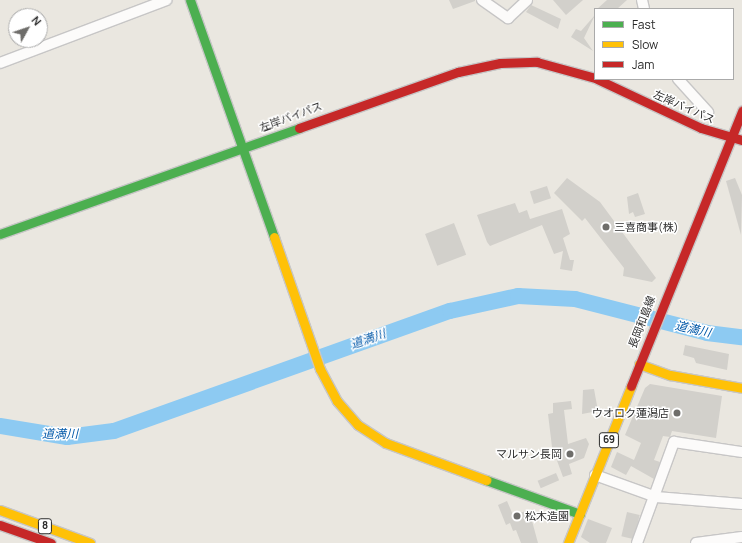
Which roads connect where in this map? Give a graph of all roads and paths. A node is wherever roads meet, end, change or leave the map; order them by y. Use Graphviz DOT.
graph roads {
  1 [pos="167,0"];
  2 [pos="190,0"];
  3 [pos="482,0"];
  4 [pos="527,0"];
  5 [pos="0,62"];
  6 [pos="594,77"];
  7 [pos="600,80"];
  8 [pos="679,80"];
  9 [pos="742,111"];
  10 [pos="708,112"];
  11 [pos="730,140"];
  12 [pos="742,140"];
  13 [pos="242,148"];
  14 [pos="0,234"];
  15 [pos="639,364"];
  16 [pos="742,388"];
  17 [pos="742,452"];
  18 [pos="595,475"];
  19 [pos="656,497"];
  20 [pos="742,504"];
  21 [pos="0,510"];
  22 [pos="580,514"];
  23 [pos="0,525"];
  24 [pos="742,537"];
  25 [pos="29,539"];
  26 [pos="51,543"];
  27 [pos="90,543"];
  28 [pos="568,543"];
  29 [pos="637,543"];
  30 [pos="696,543"];
  1 -- 5 [label="street"];
  2 -- 13 [label="main road"];
  3 -- 4 [label="street"];
  6 -- 13 [label="main road, 左岸バイパス"];
  7 -- 11 [label="main road, 左岸バイパス"];
  8 -- 10 [label="street"];
  9 -- 11 [label="main road, 長岡和島線 / 69"];
  11 -- 12 [label="main road, 左岸バイパス"];
  11 -- 15 [label="main road, 長岡和島線 / 69"];
  13 -- 14 [label="main road, 左岸バイパス"];
  13 -- 22 [label="main road"];
  15 -- 16 [label="main road"];
  15 -- 18 [label="main road, 長岡和島線 / 69"];
  17 -- 19 [label="street"];
  18 -- 19 [label="street"];
  18 -- 22 [label="main road, 長岡和島線 / 69"];
  19 -- 20 [label="street"];
  19 -- 29 [label="street"];
  21 -- 27 [label="main road, 8"];
  22 -- 28 [label="main road, 長岡和島線 / 69"];
  23 -- 25 [label="main road, 8"];
  24 -- 30 [label="street"];
  25 -- 26 [label="main road, 8"];
}
